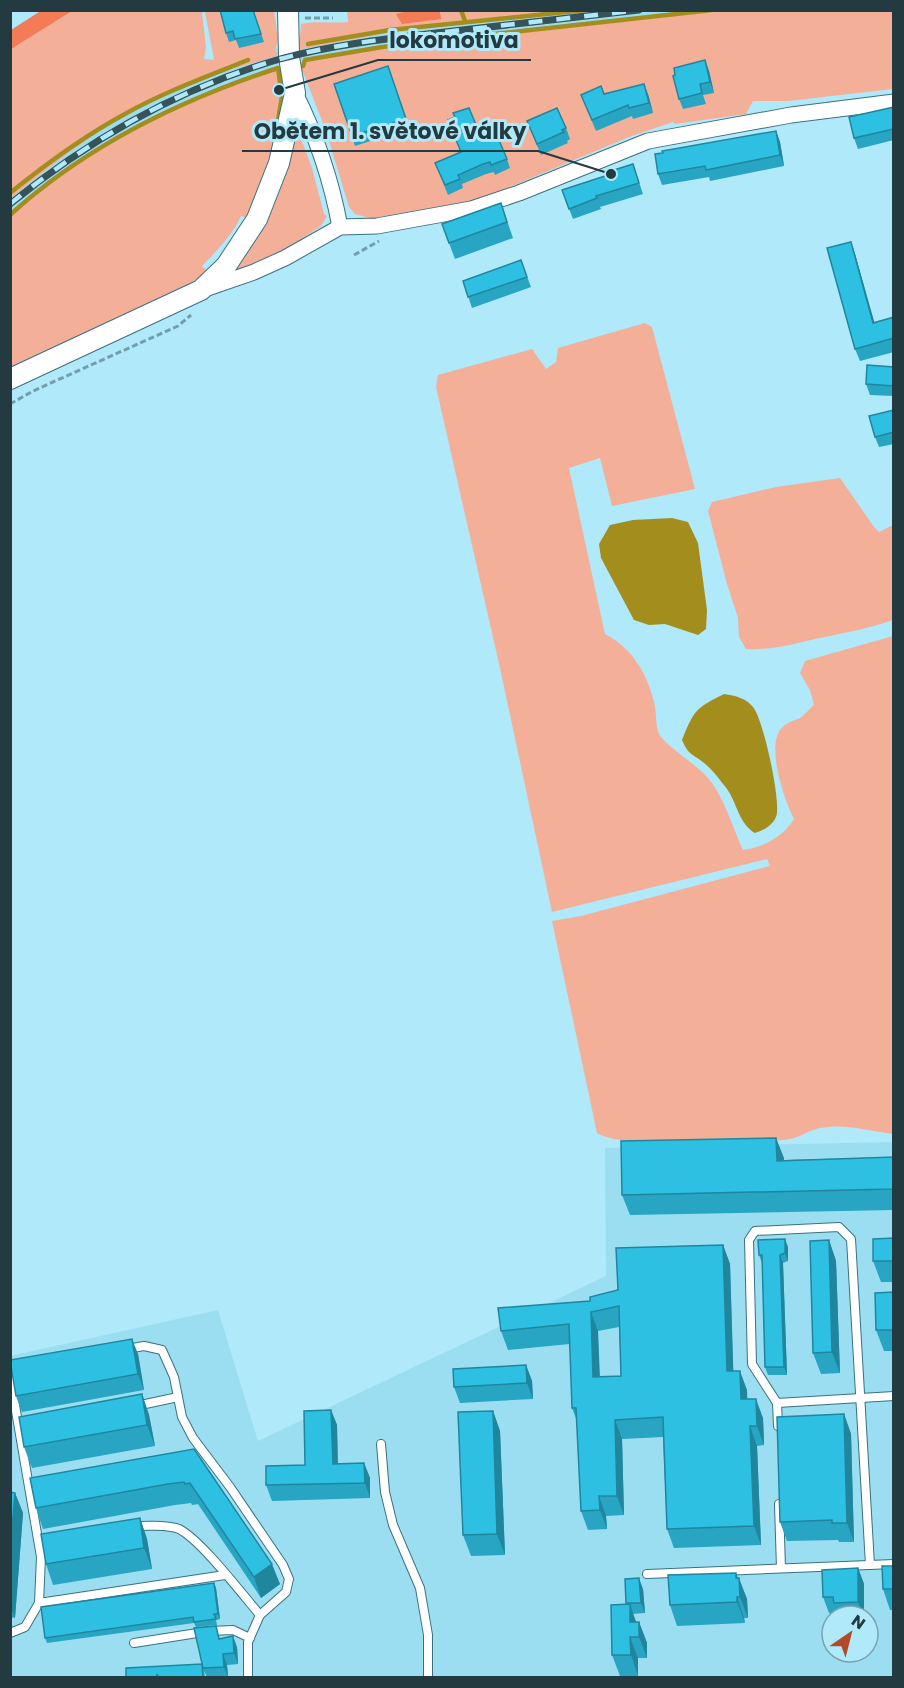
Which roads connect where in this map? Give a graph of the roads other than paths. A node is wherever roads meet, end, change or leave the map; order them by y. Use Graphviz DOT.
graph roads {
  1 [pos="288,14"];
  2 [pos="295,93"];
  3 [pos="894,102"];
  4 [pos="340,227"];
  5 [pos="201,290"];
  6 [pos="10,380"];
  7 [pos="121,1350"];
  8 [pos="21,1368"];
  9 [pos="10,1371"];
  10 [pos="10,1376"];
  11 [pos="894,1396"];
  12 [pos="178,1397"];
  13 [pos="862,1398"];
  14 [pos="777,1403"];
  15 [pos="123,1408"];
  16 [pos="32,1426"];
  17 [pos="20,1429"];
  18 [pos="778,1438"];
  19 [pos="381,1444"];
  20 [pos="201,1448"];
  21 [pos="189,1450"];
  22 [pos="41,1482"];
  23 [pos="30,1484"];
  24 [pos="779,1497"];
  25 [pos="118,1529"];
  26 [pos="51,1543"];
  27 [pos="39,1546"];
  28 [pos="894,1564"];
  29 [pos="870,1565"];
  30 [pos="781,1568"];
  31 [pos="647,1574"];
  32 [pos="225,1575"];
  33 [pos="39,1603"];
  34 [pos="260,1615"];
  35 [pos="10,1634"];
  36 [pos="250,1638"];
  37 [pos="134,1643"];
  38 [pos="248,1677"];
  39 [pos="428,1677"];
  1 -- 2 [label="street"];
  2 -- 4 [label="street"];
  2 -- 5 [label="street"];
  3 -- 4 [label="street"];
  4 -- 5 [label="street"];
  5 -- 6 [label="street"];
  7 -- 12 [label="lane"];
  8 -- 9 [label="lane"];
  10 -- 17 [label="lane"];
  11 -- 13 [label="lane"];
  12 -- 15 [label="lane"];
  12 -- 20 [label="lane"];
  13 -- 14 [label="lane"];
  13 -- 14 [label="lane"];
  13 -- 29 [label="lane"];
  14 -- 18 [label="lane"];
  16 -- 17 [label="lane"];
  17 -- 23 [label="lane"];
  19 -- 39 [label="lane"];
  20 -- 21 [label="lane"];
  20 -- 34 [label="lane"];
  22 -- 23 [label="lane"];
  23 -- 27 [label="lane"];
  24 -- 30 [label="lane"];
  25 -- 32 [label="lane"];
  26 -- 27 [label="lane"];
  27 -- 33 [label="lane"];
  28 -- 29 [label="lane"];
  29 -- 30 [label="lane"];
  30 -- 31 [label="lane"];
  32 -- 33 [label="lane"];
  32 -- 34 [label="lane"];
  33 -- 35 [label="lane"];
  34 -- 36 [label="lane"];
  36 -- 37 [label="lane"];
  36 -- 38 [label="lane"];
}
